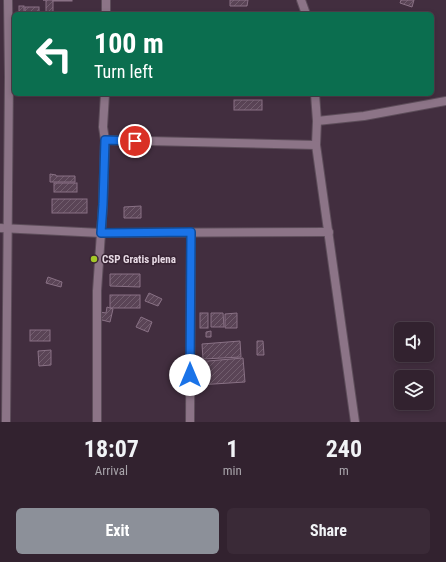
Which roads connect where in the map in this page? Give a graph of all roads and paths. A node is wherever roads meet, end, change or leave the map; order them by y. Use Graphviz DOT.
graph roads {
  1 [pos="8,0"];
  2 [pos="106,0"];
  3 [pos="301,0"];
  4 [pos="106,12"];
  5 [pos="305,12"];
  6 [pos="11,78"];
  7 [pos="105,96"];
  8 [pos="315,96"];
  9 [pos="446,101"];
  10 [pos="317,121"];
  11 [pos="105,140"];
  12 [pos="316,145"];
  13 [pos="4,229"];
  14 [pos="191,232"];
  15 [pos="329,232"];
  16 [pos="101,233"];
  17 [pos="6,422"];
  18 [pos="97,422"];
  19 [pos="190,422"];
  20 [pos="355,422"];
  1 -- 6 [label="street"];
  2 -- 4 [label="street"];
  3 -- 5 [label="street"];
  6 -- 13 [label="street"];
  7 -- 11 [label="street"];
  8 -- 10 [label="street"];
  9 -- 10 [label="street"];
  10 -- 12 [label="street"];
  11 -- 12 [label="street"];
  11 -- 16 [label="street"];
  12 -- 15 [label="street"];
  13 -- 16 [label="street"];
  13 -- 17 [label="street"];
  14 -- 15 [label="street"];
  14 -- 16 [label="street"];
  14 -- 19 [label="street"];
  15 -- 20 [label="street"];
  16 -- 18 [label="street"];
}
